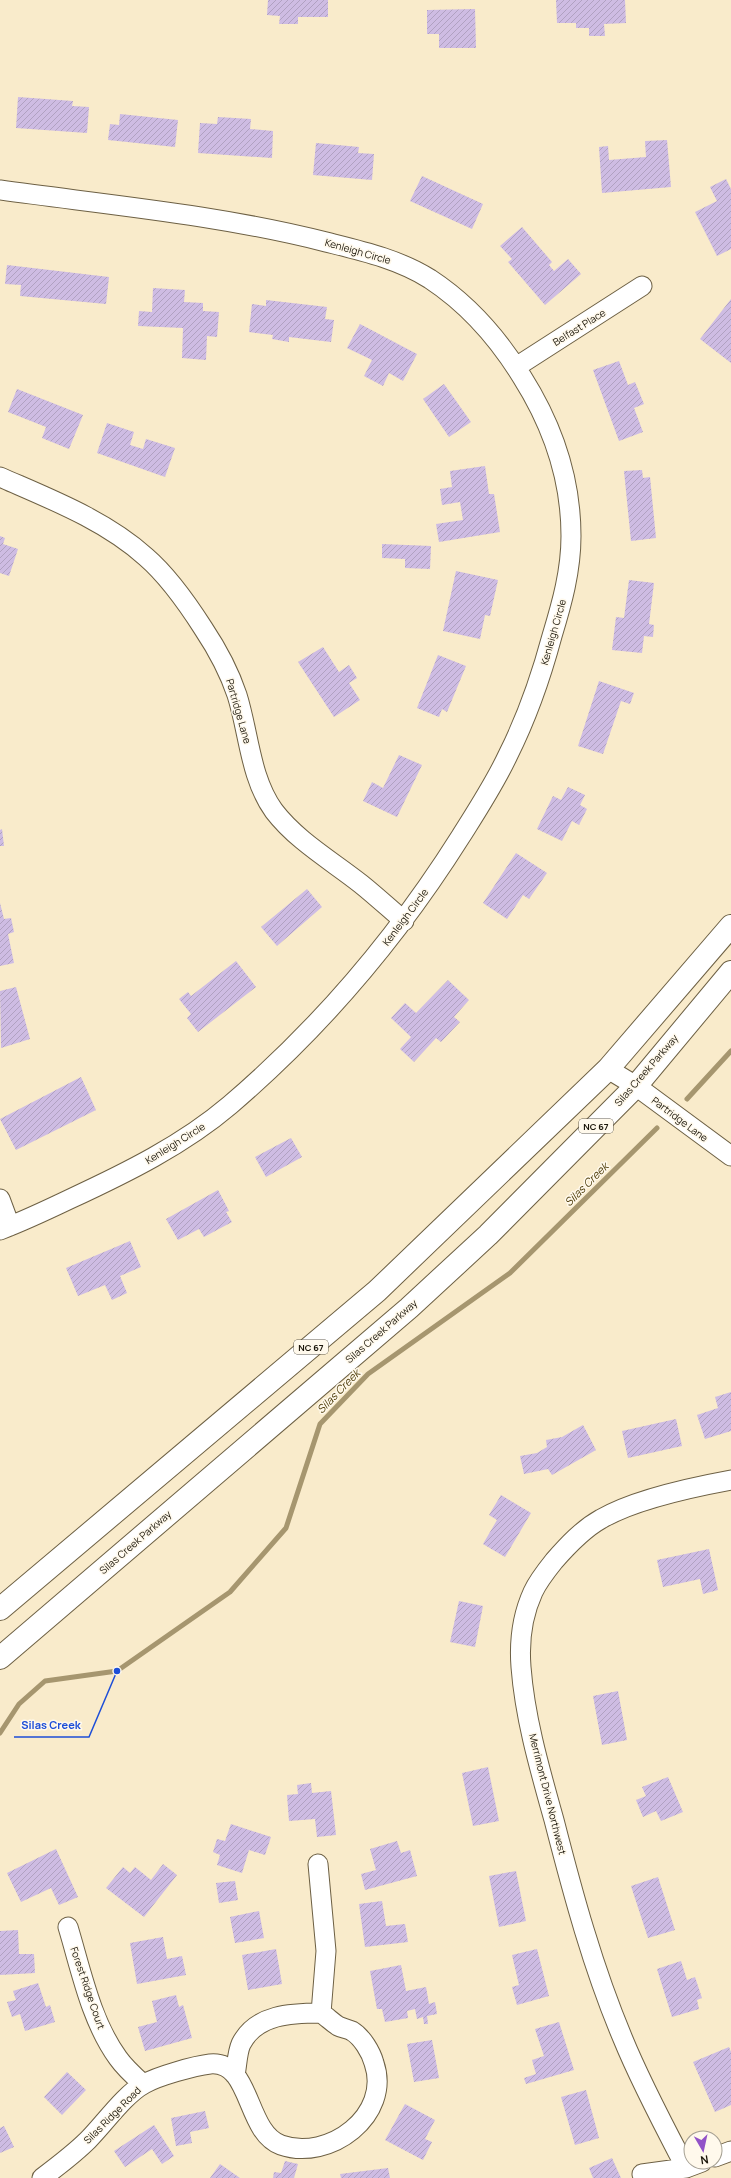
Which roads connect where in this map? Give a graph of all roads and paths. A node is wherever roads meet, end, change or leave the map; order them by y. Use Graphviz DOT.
graph roads {
  1 [pos="0,190"];
  2 [pos="642,286"];
  3 [pos="516,367"];
  4 [pos="0,477"];
  5 [pos="404,921"];
  6 [pos="731,926"];
  7 [pos="731,972"];
  8 [pos="608,1069"];
  9 [pos="636,1086"];
  10 [pos="731,1156"];
  11 [pos="0,1198"];
  12 [pos="5,1228"];
  13 [pos="731,1480"];
  14 [pos="0,1610"];
  15 [pos="0,1658"];
  16 [pos="318,1864"];
  17 [pos="68,1927"];
  18 [pos="321,2013"];
  19 [pos="235,2075"];
  20 [pos="143,2084"];
  21 [pos="683,2145"];
  22 [pos="683,2167"];
  23 [pos="642,2174"];
  24 [pos="42,2178"];
  1 -- 3 [label="street, Kenleigh Circle"];
  2 -- 3 [label="street, Belfast Place"];
  3 -- 5 [label="street, Kenleigh Circle"];
  4 -- 5 [label="street, Partridge Lane"];
  5 -- 12 [label="street, Kenleigh Circle"];
  6 -- 8 [label="main road, NC 67"];
  7 -- 9 [label="main road, Silas Creek Parkway / NC 67"];
  8 -- 9 [label="street, Partridge Lane"];
  8 -- 14 [label="main road, NC 67"];
  9 -- 10 [label="street, Partridge Lane"];
  9 -- 15 [label="main road, Silas Creek Parkway / NC 67"];
  11 -- 12 [label="street"];
  13 -- 21 [label="street, Merrimont Drive Northwest"];
  16 -- 18 [label="street"];
  17 -- 20 [label="street, Forest Ridge Court"];
  18 -- 19 [label="street"];
  18 -- 19 [label="street, Silas Ridge Road"];
  19 -- 20 [label="street, Silas Ridge Road"];
  20 -- 24 [label="street, Silas Ridge Road"];
  22 -- 23 [label="street, Merrimont Drive Northwest"];
}
